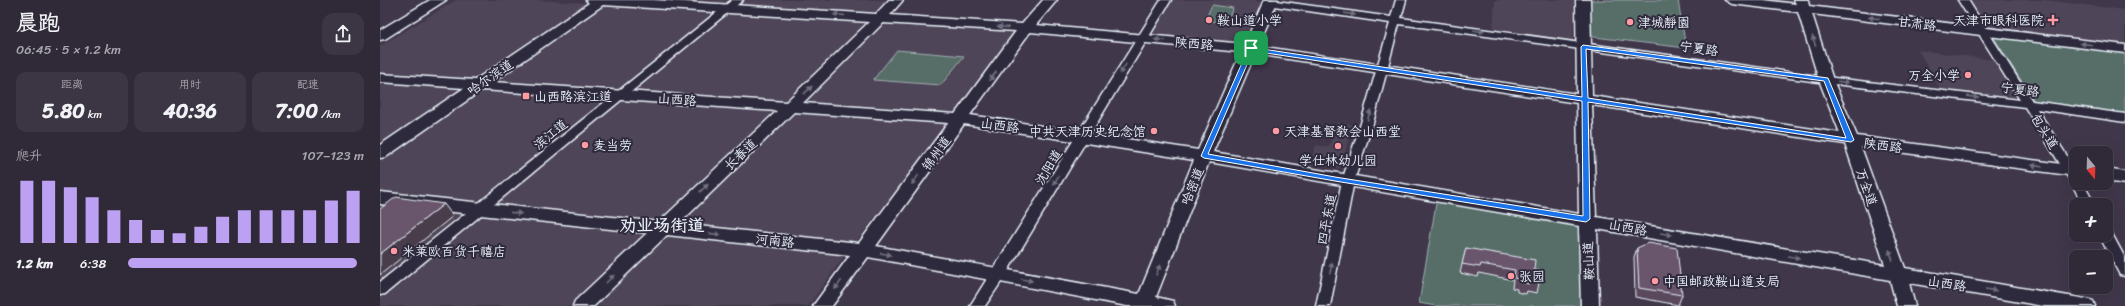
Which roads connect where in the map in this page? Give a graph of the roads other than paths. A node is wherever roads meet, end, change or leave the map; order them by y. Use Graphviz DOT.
graph roads {
  1 [pos="439,0"];
  2 [pos="593,0"];
  3 [pos="600,0"];
  4 [pos="896,0"];
  5 [pos="1050,0"];
  6 [pos="1166,0"];
  7 [pos="1401,0"];
  8 [pos="1583,0"];
  9 [pos="1732,0"];
  10 [pos="1963,0"];
  11 [pos="1270,2"];
  12 [pos="733,4"];
  13 [pos="1803,4"];
  14 [pos="878,18"];
  15 [pos="1395,20"];
  16 [pos="1026,28"];
  17 [pos="1981,31"];
  18 [pos="380,36"];
  19 [pos="1142,38"];
  20 [pos="1583,47"];
  21 [pos="1251,48"];
  22 [pos="2125,49"];
  23 [pos="1382,68"];
  24 [pos="380,78"];
  25 [pos="1826,80"];
  26 [pos="479,84"];
  27 [pos="621,95"];
  28 [pos="1585,99"];
  29 [pos="2028,104"];
  30 [pos="791,107"];
  31 [pos="2125,118"];
  32 [pos="960,119"];
  33 [pos="1083,136"];
  34 [pos="1851,140"];
  35 [pos="380,152"];
  36 [pos="1204,156"];
  37 [pos="2069,167"];
  38 [pos="2069,175"];
  39 [pos="2113,177"];
  40 [pos="2125,178"];
  41 [pos="1348,181"];
  42 [pos="380,198"];
  43 [pos="480,209"];
  44 [pos="1586,219"];
  45 [pos="661,228"];
  46 [pos="2110,242"];
  47 [pos="864,250"];
  48 [pos="2125,271"];
  49 [pos="998,275"];
  50 [pos="1898,275"];
  51 [pos="380,290"];
  52 [pos="1144,304"];
  53 [pos="582,306"];
  54 [pos="822,306"];
  55 [pos="978,306"];
  56 [pos="1166,306"];
  57 [pos="1323,306"];
  58 [pos="1590,306"];
  59 [pos="1906,306"];
  60 [pos="2086,306"];
  1 -- 18 [label="street"];
  2 -- 3 [label="street, 陕西路"];
  3 -- 12 [label="street, 陕西路"];
  3 -- 26 [label="street, 哈尔滨道"];
  4 -- 14 [label="street, 长春道"];
  5 -- 16 [label="street, 锦州道"];
  6 -- 19 [label="street, 沈阳道"];
  7 -- 15 [label="street, 四平东道"];
  8 -- 20 [label="street, 鞍山道"];
  9 -- 13 [label="street, 甘肃路"];
  10 -- 17 [label="street, 包头道"];
  11 -- 15 [label="street, 宁夏路, one-way"];
  11 -- 21 [label="street, 哈密道"];
  14 -- 12 [label="street, 陕西路, one-way"];
  12 -- 27 [label="street, 滨江道"];
  17 -- 13 [label="street, 甘肃路, one-way"];
  25 -- 13 [label="street, 万全道, one-way"];
  16 -- 14 [label="street, 陕西路, one-way"];
  30 -- 14 [label="street, 长春道, one-way"];
  15 -- 20 [label="street, 宁夏路, one-way"];
  15 -- 23 [label="street, 四平东道"];
  16 -- 19 [label="street, 陕西路"];
  16 -- 32 [label="street, 锦州道, one-way"];
  22 -- 17 [label="street, 甘肃路, one-way"];
  17 -- 29 [label="street, 包头道"];
  21 -- 19 [label="street, 陕西路, one-way"];
  19 -- 33 [label="street, 沈阳道, one-way"];
  20 -- 25 [label="street, 宁夏路"];
  20 -- 28 [label="street, 鞍山道"];
  21 -- 23 [label="street, 陕西路"];
  21 -- 36 [label="street, 哈密道"];
  23 -- 28 [label="street, 陕西路"];
  41 -- 23 [label="street, 四平东道, one-way"];
  24 -- 26 [label="street, 山西路"];
  25 -- 29 [label="street, 宁夏路, one-way"];
  25 -- 34 [label="street, 万全道"];
  26 -- 27 [label="street, 山西路"];
  26 -- 35 [label="street, 哈尔滨道"];
  27 -- 30 [label="street, 山西路"];
  27 -- 43 [label="street, 滨江道"];
  28 -- 34 [label="street, 陕西路"];
  28 -- 44 [label="street, 鞍山道"];
  29 -- 31 [label="street, 宁夏路"];
  29 -- 37 [label="street, 包头道"];
  30 -- 32 [label="street, 山西路"];
  45 -- 30 [label="street, 长春道, one-way"];
  32 -- 33 [label="street, 山西路"];
  32 -- 47 [label="street, 锦州道, one-way"];
  33 -- 36 [label="street, 山西路"];
  33 -- 49 [label="street, 沈阳道, one-way"];
  38 -- 34 [label="street, 陕西路, one-way"];
  50 -- 34 [label="street, 万全道, one-way"];
  36 -- 41 [label="street, 山西路"];
  52 -- 36 [label="street, 哈密道, one-way"];
  39 -- 40 [label="street"];
  41 -- 44 [label="street, 山西路"];
  57 -- 41 [label="street, 四平东道, one-way"];
  42 -- 43 [label="street, 河南路"];
  43 -- 45 [label="street, 河南路, one-way"];
  43 -- 51 [label="street, 滨江道"];
  44 -- 50 [label="street, 山西路, one-way"];
  44 -- 58 [label="street, 鞍山道"];
  45 -- 47 [label="street, 河南路, one-way"];
  53 -- 45 [label="street, 长春道, one-way"];
  46 -- 48 [label="street"];
  47 -- 49 [label="street, 河南路, one-way"];
  47 -- 54 [label="street, 锦州道, one-way"];
  49 -- 52 [label="street, 河南路, one-way"];
  49 -- 55 [label="street, 沈阳道"];
  50 -- 59 [label="street, 万全道"];
  50 -- 60 [label="street, 山西路, one-way"];
  52 -- 56 [label="street, 河南路"];
}
